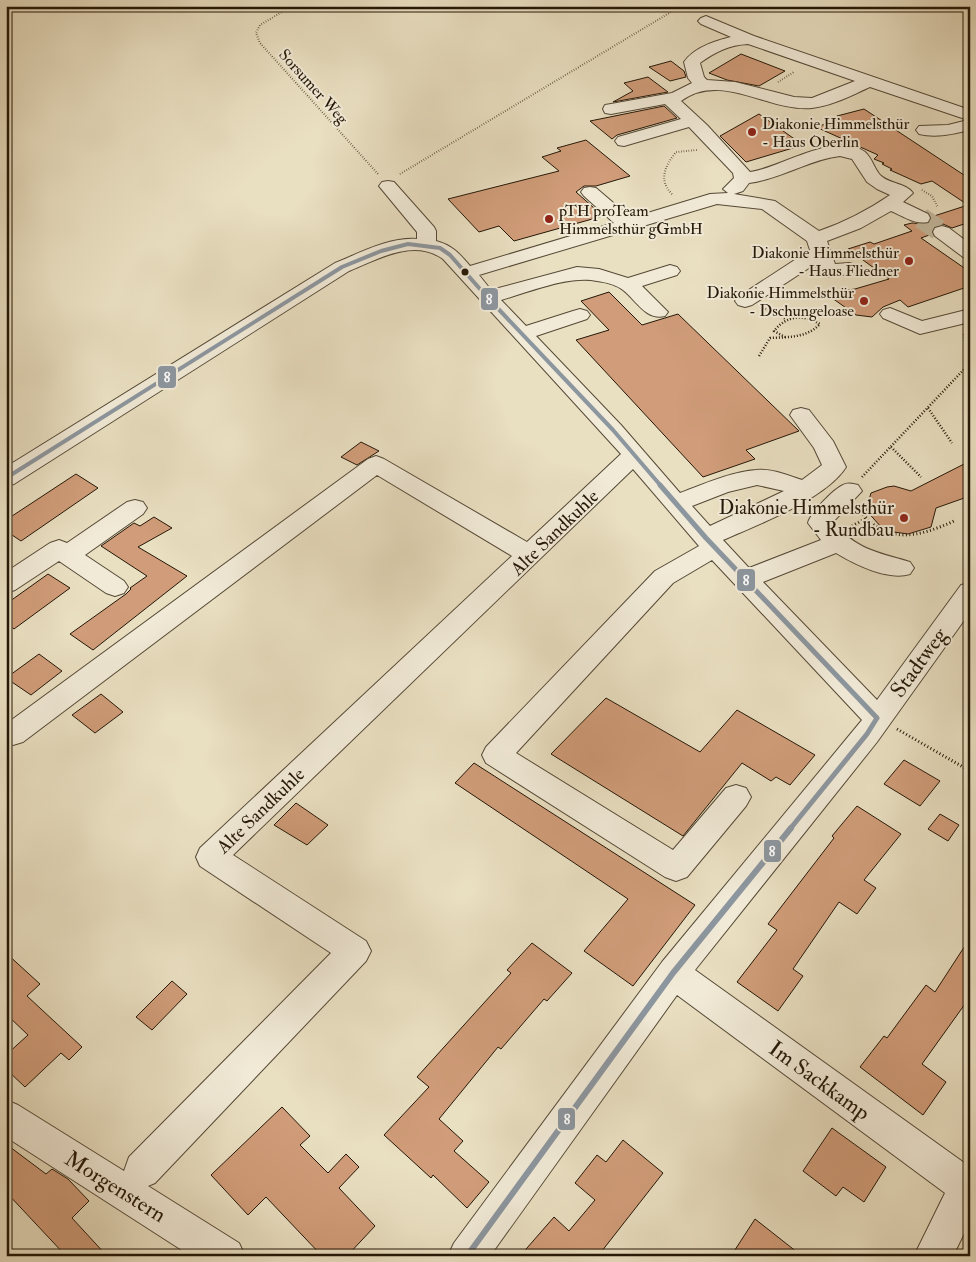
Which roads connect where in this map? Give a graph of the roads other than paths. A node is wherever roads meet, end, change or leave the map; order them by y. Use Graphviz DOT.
graph roads {
  1 [pos="706,22"];
  2 [pos="749,39"];
  3 [pos="784,50"];
  4 [pos="766,60"];
  5 [pos="870,81"];
  6 [pos="702,85"];
  7 [pos="675,97"];
  8 [pos="828,99"];
  9 [pos="611,109"];
  10 [pos="845,110"];
  11 [pos="970,116"];
  12 [pos="693,122"];
  13 [pos="970,125"];
  14 [pos="925,130"];
  15 [pos="624,140"];
  16 [pos="743,178"];
  17 [pos="387,184"];
  18 [pos="590,192"];
  19 [pos="716,198"];
  20 [pos="890,203"];
  21 [pos="921,218"];
  22 [pos="628,225"];
  23 [pos="942,232"];
  24 [pos="426,244"];
  25 [pos="818,245"];
  26 [pos="970,253"];
  27 [pos="849,269"];
  28 [pos="670,271"];
  29 [pos="466,273"];
  30 [pos="628,284"];
  31 [pos="487,297"];
  32 [pos="745,301"];
  33 [pos="658,312"];
  34 [pos="890,314"];
  35 [pos="580,315"];
  36 [pos="968,322"];
  37 [pos="522,334"];
  38 [pos="801,415"];
  39 [pos="634,455"];
  40 [pos="6,478"];
  41 [pos="805,490"];
  42 [pos="850,491"];
  43 [pos="676,503"];
  44 [pos="135,508"];
  45 [pos="711,543"];
  46 [pos="837,543"];
  47 [pos="67,555"];
  48 [pos="530,555"];
  49 [pos="901,568"];
  50 [pos="745,579"];
  51 [pos="6,584"];
  52 [pos="115,588"];
  53 [pos="970,592"];
  54 [pos="877,718"];
  55 [pos="14,734"];
  56 [pos="736,797"];
  57 [pos="673,973"];
  58 [pos="6,1117"];
  59 [pos="142,1170"];
  60 [pos="968,1185"];
  61 [pos="226,1256"];
  62 [pos="467,1256"];
  63 [pos="933,1256"];
  1 -- 2 [label="street"];
  2 -- 3 [label="street"];
  2 -- 6 [label="street"];
  3 -- 4 [label="street"];
  3 -- 5 [label="street"];
  5 -- 8 [label="street"];
  5 -- 11 [label="street"];
  6 -- 7 [label="street"];
  6 -- 8 [label="street"];
  7 -- 9 [label="street"];
  7 -- 12 [label="street"];
  8 -- 10 [label="street"];
  12 -- 15 [label="street"];
  12 -- 16 [label="street"];
  13 -- 14 [label="street"];
  16 -- 19 [label="street"];
  16 -- 20 [label="street"];
  17 -- 24 [label="street"];
  18 -- 22 [label="street"];
  19 -- 22 [label="street"];
  19 -- 25 [label="street"];
  20 -- 21 [label="street"];
  20 -- 25 [label="street"];
  22 -- 29 [label="street"];
  23 -- 26 [label="street"];
  24 -- 29 [label="street"];
  24 -- 40 [label="street"];
  25 -- 27 [label="street"];
  25 -- 32 [label="street"];
  28 -- 30 [label="street"];
  29 -- 31 [label="street"];
  30 -- 31 [label="street"];
  30 -- 33 [label="street"];
  31 -- 37 [label="street"];
  34 -- 36 [label="street"];
  35 -- 37 [label="street"];
  37 -- 39 [label="street"];
  38 -- 41 [label="street"];
  39 -- 43 [label="street"];
  39 -- 48 [label="street, Alte Sandkuhle"];
  41 -- 43 [label="street"];
  41 -- 45 [label="street"];
  42 -- 46 [label="street"];
  43 -- 45 [label="street"];
  44 -- 47 [label="street"];
  45 -- 50 [label="street"];
  45 -- 56 [label="street"];
  46 -- 49 [label="street"];
  46 -- 50 [label="street"];
  47 -- 51 [label="street"];
  47 -- 52 [label="street"];
  48 -- 55 [label="street"];
  48 -- 59 [label="street, Alte Sandkuhle"];
  50 -- 54 [label="street"];
  53 -- 54 [label="street, Stadtweg"];
  54 -- 57 [label="street, Stadtweg"];
  57 -- 60 [label="street, Im Sackkamp"];
  57 -- 62 [label="street, Stadtweg"];
  58 -- 61 [label="street, Morgenstern"];
  60 -- 63 [label="street, Im Sackkamp"];
}
